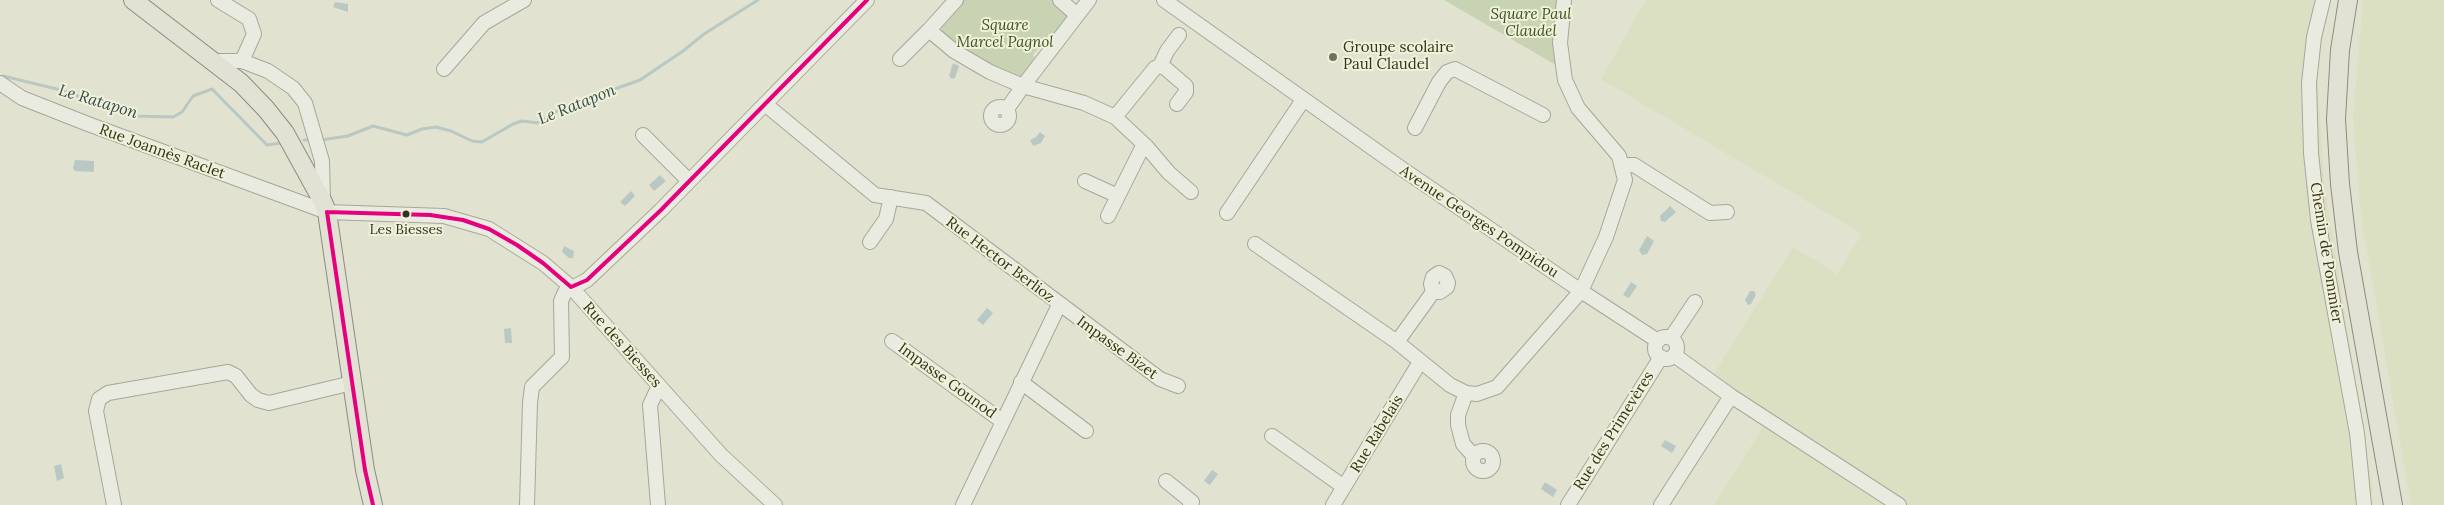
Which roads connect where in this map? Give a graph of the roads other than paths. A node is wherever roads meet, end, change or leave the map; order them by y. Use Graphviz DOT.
graph roads {
  1 [pos="133,0"];
  2 [pos="218,0"];
  3 [pos="524,0"];
  4 [pos="867,0"];
  5 [pos="956,0"];
  6 [pos="1060,0"];
  7 [pos="1089,0"];
  8 [pos="1164,0"];
  9 [pos="1564,0"];
  10 [pos="2323,0"];
  11 [pos="2348,0"];
  12 [pos="1077,15"];
  13 [pos="929,30"];
  14 [pos="1179,36"];
  15 [pos="900,59"];
  16 [pos="242,60"];
  17 [pos="213,61"];
  18 [pos="1160,66"];
  19 [pos="444,69"];
  20 [pos="0,82"];
  21 [pos="1023,86"];
  22 [pos="1303,100"];
  23 [pos="765,104"];
  24 [pos="1177,104"];
  25 [pos="1007,109"];
  26 [pos="1543,115"];
  27 [pos="1115,117"];
  28 [pos="1415,128"];
  29 [pos="643,135"];
  30 [pos="1144,144"];
  31 [pos="1622,166"];
  32 [pos="689,181"];
  33 [pos="1085,181"];
  34 [pos="1191,192"];
  35 [pos="1118,196"];
  36 [pos="891,198"];
  37 [pos="325,207"];
  38 [pos="1727,212"];
  39 [pos="1227,213"];
  40 [pos="1108,216"];
  41 [pos="870,242"];
  42 [pos="1255,244"];
  43 [pos="571,287"];
  44 [pos="1580,291"];
  45 [pos="1433,292"];
  46 [pos="1695,302"];
  47 [pos="1059,305"];
  48 [pos="1665,339"];
  49 [pos="892,341"];
  50 [pos="1397,342"];
  51 [pos="1668,356"];
  52 [pos="1420,362"];
  53 [pos="1021,382"];
  54 [pos="352,383"];
  55 [pos="659,386"];
  56 [pos="1178,386"];
  57 [pos="1466,393"];
  58 [pos="1731,396"];
  59 [pos="1002,421"];
  60 [pos="1086,431"];
  61 [pos="1272,436"];
  62 [pos="1474,456"];
  63 [pos="1166,482"];
  64 [pos="1344,487"];
  65 [pos="114,505"];
  66 [pos="373,505"];
  67 [pos="527,505"];
  68 [pos="658,505"];
  69 [pos="775,505"];
  70 [pos="963,505"];
  71 [pos="1190,505"];
  72 [pos="1333,505"];
  73 [pos="1568,505"];
  74 [pos="1661,505"];
  75 [pos="1899,505"];
  76 [pos="2364,505"];
  77 [pos="2393,505"];
  1 -- 17 [label="main road"];
  2 -- 16 [label="street"];
  3 -- 19 [label="street"];
  4 -- 23 [label="street"];
  5 -- 13 [label="street"];
  6 -- 12 [label="street"];
  7 -- 12 [label="street"];
  8 -- 22 [label="street, Avenue Georges Pompidou"];
  9 -- 31 [label="street"];
  10 -- 76 [label="street, Chemin de Pommier"];
  11 -- 77 [label="main road"];
  12 -- 21 [label="street"];
  13 -- 15 [label="street"];
  13 -- 21 [label="street"];
  14 -- 18 [label="street"];
  16 -- 17 [label="street"];
  16 -- 37 [label="street"];
  17 -- 37 [label="main road"];
  18 -- 24 [label="street"];
  18 -- 27 [label="street"];
  20 -- 37 [label="street, Rue Joannès Raclet"];
  21 -- 25 [label="street"];
  21 -- 27 [label="street"];
  22 -- 39 [label="street"];
  22 -- 44 [label="street, Avenue Georges Pompidou"];
  23 -- 32 [label="street"];
  23 -- 36 [label="street, Rue Hector Berlioz"];
  26 -- 28 [label="street"];
  27 -- 30 [label="street"];
  29 -- 32 [label="street"];
  30 -- 34 [label="street"];
  30 -- 35 [label="street"];
  31 -- 38 [label="street"];
  31 -- 44 [label="street"];
  32 -- 43 [label="street"];
  33 -- 35 [label="street"];
  35 -- 40 [label="street"];
  36 -- 41 [label="street"];
  36 -- 47 [label="street, Rue Hector Berlioz"];
  37 -- 43 [label="street, Rue des Biesses"];
  37 -- 54 [label="main road"];
  42 -- 50 [label="street"];
  43 -- 55 [label="street, Rue des Biesses"];
  43 -- 67 [label="street"];
  44 -- 48 [label="street, Avenue Georges Pompidou"];
  44 -- 57 [label="street"];
  45 -- 50 [label="street"];
  46 -- 48 [label="street"];
  47 -- 53 [label="street, Rue Hector Berlioz"];
  47 -- 56 [label="street, Impasse Bizet"];
  48 -- 51 [label="street"];
  48 -- 51 [label="street"];
  49 -- 59 [label="street, Impasse Gounod"];
  50 -- 52 [label="street"];
  51 -- 58 [label="street"];
  51 -- 73 [label="street, Rue des Primevères"];
  52 -- 57 [label="street"];
  52 -- 64 [label="street, Rue Rabelais"];
  53 -- 59 [label="street, Rue Hector Berlioz"];
  53 -- 60 [label="street"];
  54 -- 65 [label="street"];
  54 -- 66 [label="main road"];
  55 -- 68 [label="street"];
  55 -- 69 [label="street, Rue des Biesses"];
  57 -- 62 [label="street"];
  58 -- 74 [label="street"];
  58 -- 75 [label="street"];
  59 -- 70 [label="street, Rue Hector Berlioz"];
  61 -- 64 [label="street"];
  63 -- 71 [label="street"];
  64 -- 72 [label="street, Rue Rabelais"];
}
